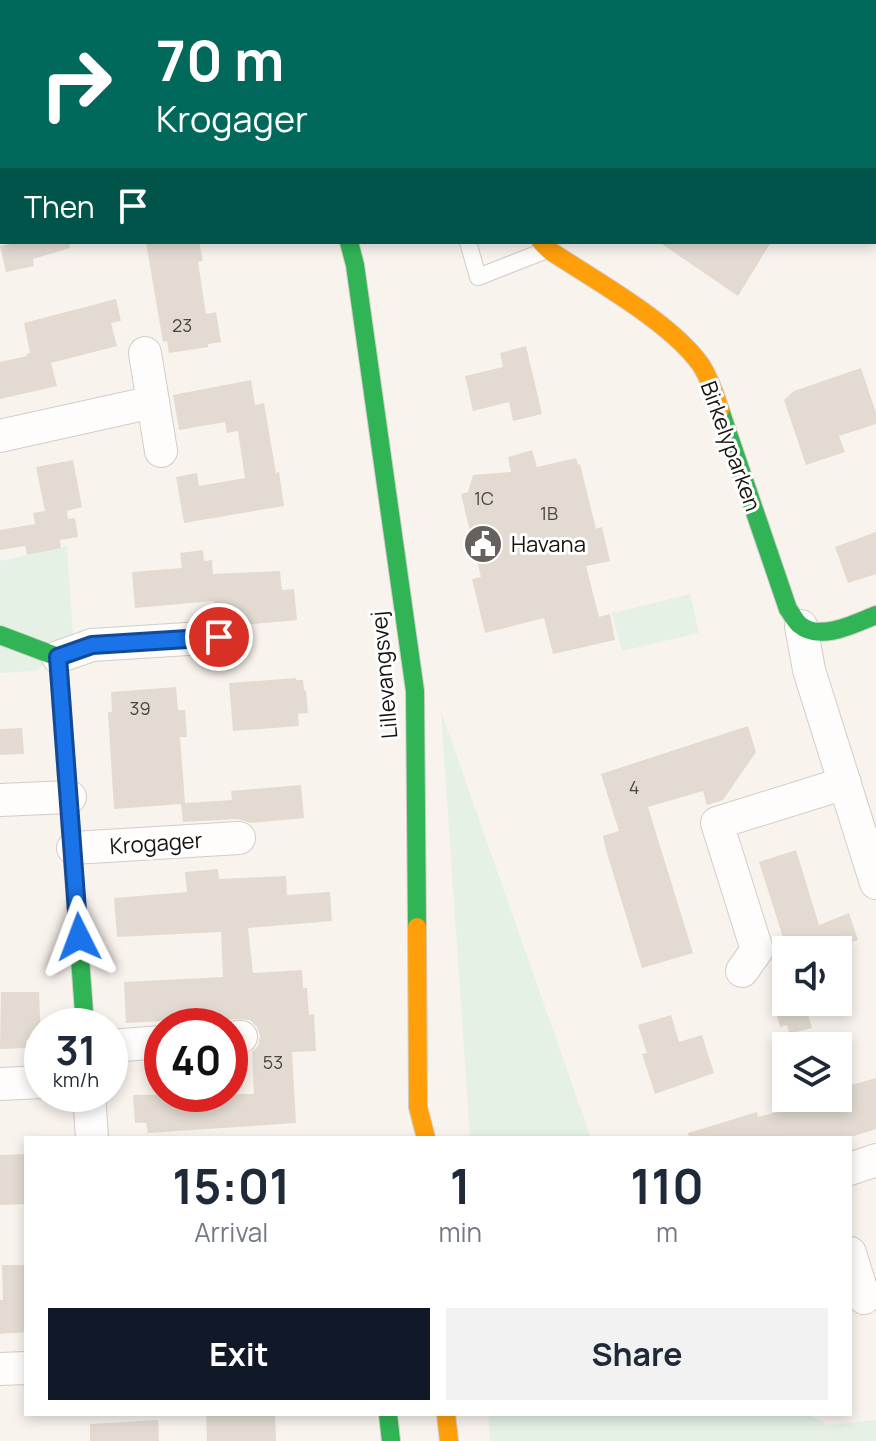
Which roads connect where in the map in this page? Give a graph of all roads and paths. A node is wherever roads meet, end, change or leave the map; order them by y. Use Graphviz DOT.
graph roads {
  1 [pos="350,244"];
  2 [pos="469,244"];
  3 [pos="545,246"];
  4 [pos="145,353"];
  5 [pos="153,402"];
  6 [pos="0,436"];
  7 [pos="161,451"];
  8 [pos="876,615"];
  9 [pos="801,626"];
  10 [pos="0,635"];
  11 [pos="219,637"];
  12 [pos="58,657"];
  13 [pos="845,783"];
  14 [pos="70,797"];
  15 [pos="0,800"];
  16 [pos="239,838"];
  17 [pos="73,848"];
  18 [pos="876,883"];
  19 [pos="742,971"];
  20 [pos="84,1008"];
  21 [pos="24,1083"];
  22 [pos="0,1084"];
  23 [pos="418,1107"];
  24 [pos="90,1112"];
  25 [pos="92,1136"];
  26 [pos="408,1136"];
  27 [pos="425,1136"];
  28 [pos="876,1160"];
  29 [pos="852,1168"];
  30 [pos="852,1259"];
  31 [pos="864,1298"];
  32 [pos="24,1368"];
  33 [pos="0,1369"];
  34 [pos="388,1416"];
  35 [pos="446,1416"];
  36 [pos="391,1441"];
  37 [pos="449,1441"];
  1 -- 23 [label="street, Lillevangsvej"];
  2 -- 3 [label="lane"];
  3 -- 9 [label="street, Birkelyparken"];
  4 -- 5 [label="street"];
  5 -- 6 [label="street"];
  5 -- 7 [label="street"];
  8 -- 9 [label="street"];
  9 -- 13 [label="street, Birkelyparken"];
  10 -- 12 [label="street"];
  11 -- 12 [label="street"];
  12 -- 14 [label="street"];
  13 -- 18 [label="street, Birkelyparken"];
  13 -- 19 [label="street"];
  14 -- 15 [label="street"];
  14 -- 17 [label="street"];
  16 -- 17 [label="street, Krogager"];
  17 -- 20 [label="street"];
  21 -- 22 [label="street"];
  23 -- 26 [label="street, Lillevangsvej"];
  23 -- 27 [label="street, Lillevangsvej"];
  24 -- 25 [label="street"];
  28 -- 29 [label="street"];
  30 -- 31 [label="street"];
  32 -- 33 [label="street"];
  34 -- 36 [label="street"];
  35 -- 37 [label="street"];
}
